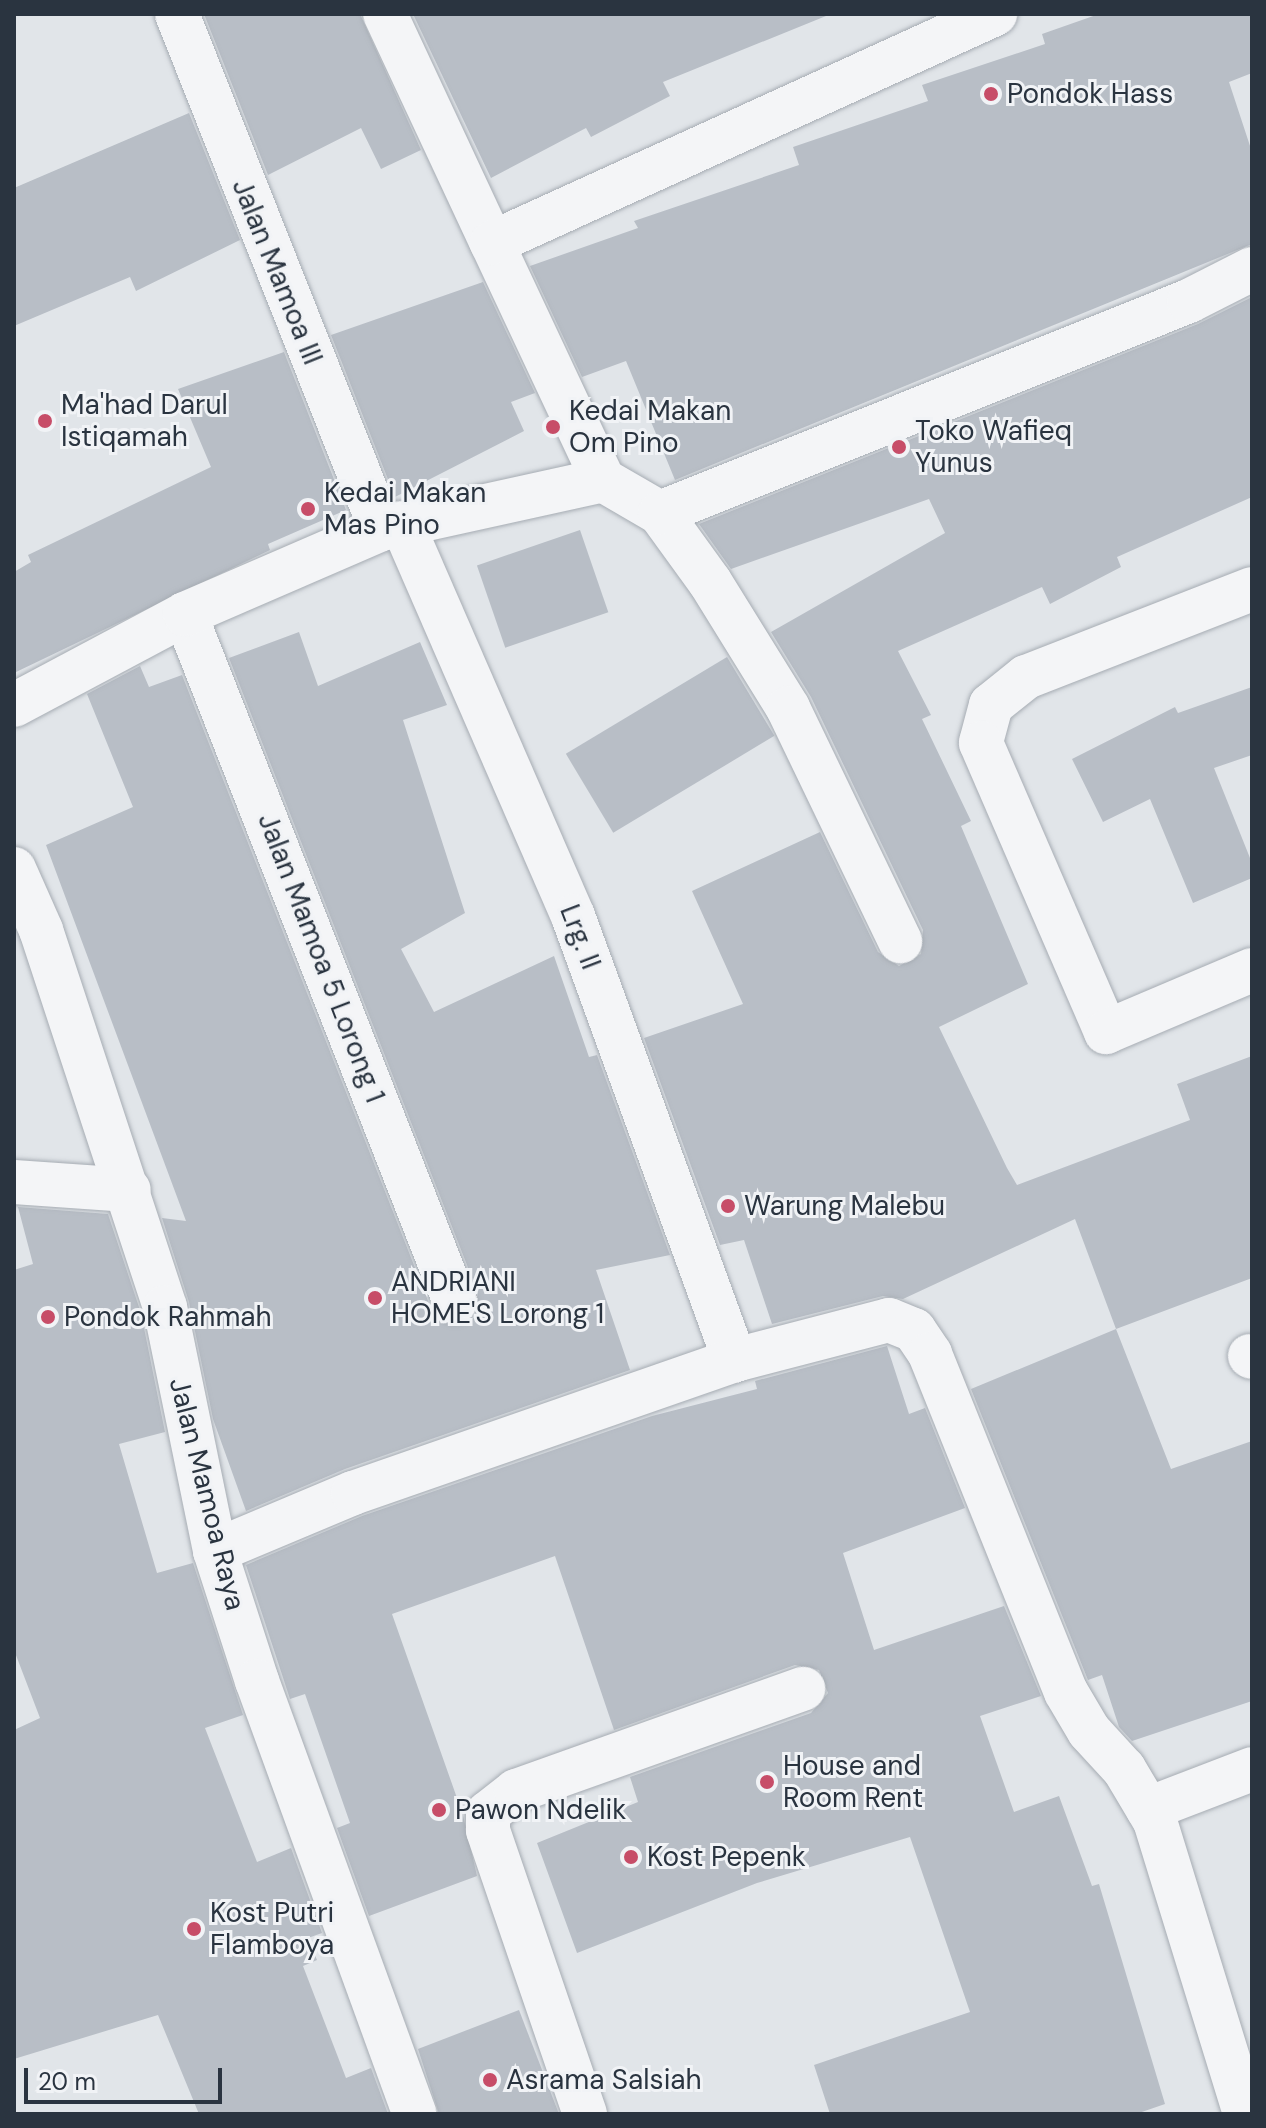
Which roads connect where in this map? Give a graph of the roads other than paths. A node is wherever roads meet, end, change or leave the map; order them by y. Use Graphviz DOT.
graph roads {
  1 [pos="177,14"];
  2 [pos="385,14"];
  3 [pos="995,14"];
  4 [pos="492,243"];
  5 [pos="1252,269"];
  6 [pos="603,480"];
  7 [pos="660,513"];
  8 [pos="391,526"];
  9 [pos="1252,589"];
  10 [pos="185,614"];
  11 [pos="14,705"];
  12 [pos="14,869"];
  13 [pos="900,941"];
  14 [pos="1252,970"];
  15 [pos="14,1182"];
  16 [pos="129,1190"];
  17 [pos="455,1302"];
  18 [pos="735,1360"];
  19 [pos="215,1551"];
  20 [pos="803,1689"];
  21 [pos="1252,1769"];
  22 [pos="1148,1809"];
  23 [pos="415,2114"];
  24 [pos="585,2114"];
  25 [pos="1245,2114"];
  1 -- 8 [label="street, Jalan Mamoa III"];
  2 -- 4 [label="street"];
  3 -- 4 [label="street"];
  4 -- 6 [label="street"];
  5 -- 7 [label="street"];
  6 -- 7 [label="street"];
  6 -- 8 [label="street"];
  7 -- 13 [label="street"];
  8 -- 10 [label="street"];
  8 -- 18 [label="street, Lrg. II"];
  9 -- 14 [label="street"];
  10 -- 11 [label="street"];
  10 -- 17 [label="street, Jalan Mamoa 5 Lorong 1"];
  12 -- 16 [label="street, Jalan Mamoa Raya"];
  15 -- 16 [label="street"];
  16 -- 19 [label="street, Jalan Mamoa Raya"];
  18 -- 19 [label="street"];
  18 -- 22 [label="street"];
  19 -- 23 [label="street, Jalan Mamoa Raya"];
  20 -- 24 [label="street"];
  21 -- 22 [label="street"];
  22 -- 25 [label="street"];
}
